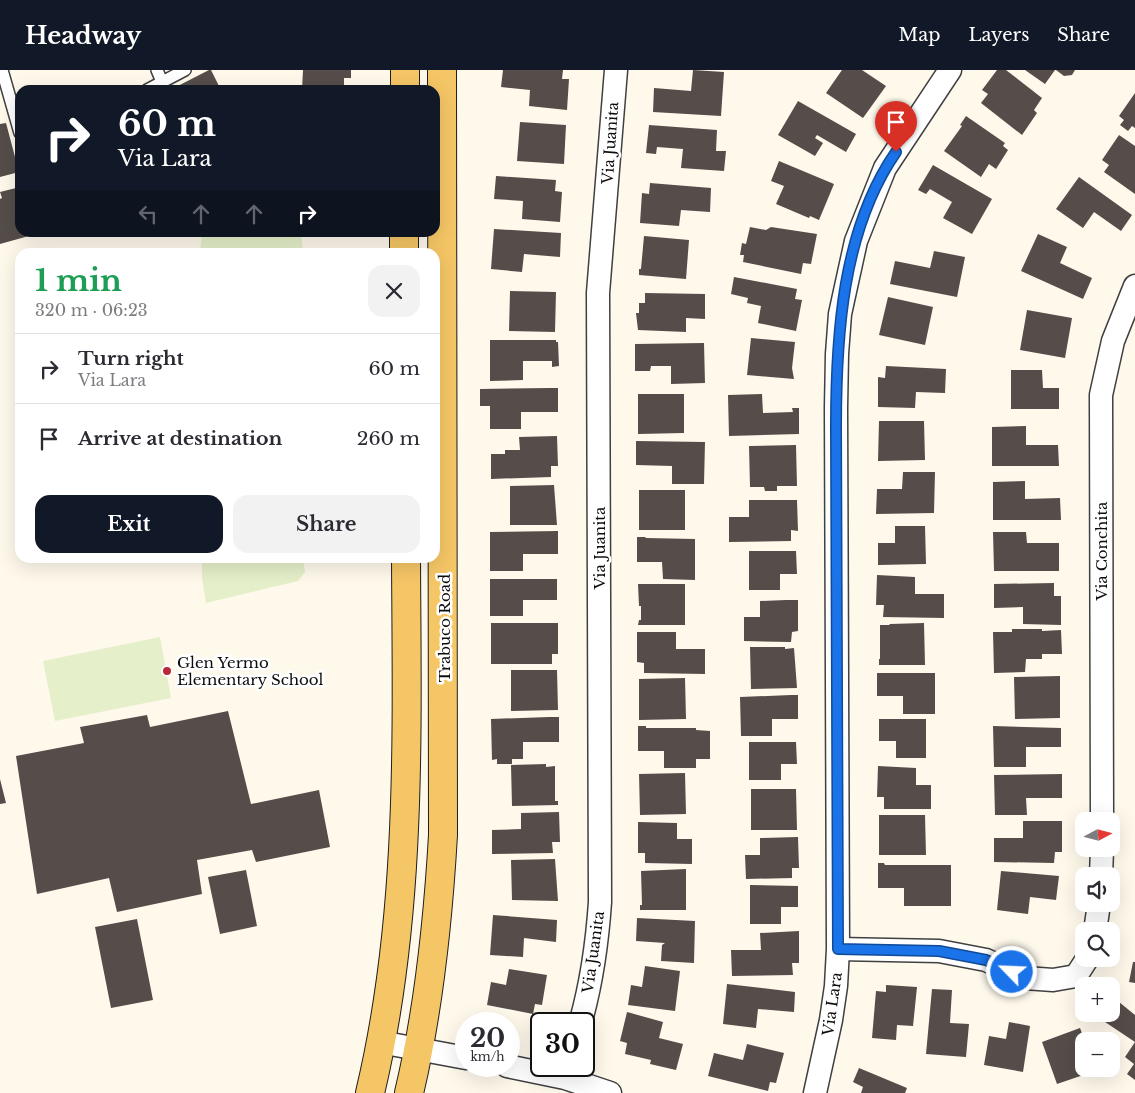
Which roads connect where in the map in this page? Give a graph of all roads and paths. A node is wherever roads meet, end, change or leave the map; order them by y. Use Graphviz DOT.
graph roads {
  1 [pos="2,70"];
  2 [pos="156,70"];
  3 [pos="185,70"];
  4 [pos="405,70"];
  5 [pos="442,70"];
  6 [pos="616,70"];
  7 [pos="950,70"];
  8 [pos="162,82"];
  9 [pos="156,85"];
  10 [pos="405,85"];
  11 [pos="15,116"];
  12 [pos="1135,286"];
  13 [pos="406,563"];
  14 [pos="1102,812"];
  15 [pos="838,949"];
  16 [pos="1082,967"];
  17 [pos="583,1012"];
  18 [pos="380,1042"];
  19 [pos="419,1049"];
  20 [pos="455,1056"];
  21 [pos="576,1077"];
  22 [pos="370,1093"];
  23 [pos="409,1093"];
  24 [pos="610,1093"];
  25 [pos="815,1093"];
  1 -- 11 [label="lane"];
  2 -- 8 [label="lane"];
  3 -- 8 [label="lane"];
  4 -- 10 [label="main road"];
  5 -- 19 [label="main road, Trabuco Road"];
  6 -- 17 [label="street, Via Juanita"];
  7 -- 15 [label="street, Via Lara"];
  8 -- 9 [label="lane"];
  12 -- 14 [label="street, Via Conchita"];
  13 -- 18 [label="main road"];
  15 -- 16 [label="street"];
  15 -- 25 [label="street, Via Lara"];
  18 -- 19 [label="street"];
  18 -- 22 [label="main road"];
  19 -- 20 [label="street"];
  19 -- 23 [label="main road, Trabuco Road"];
  21 -- 24 [label="street"];
}
